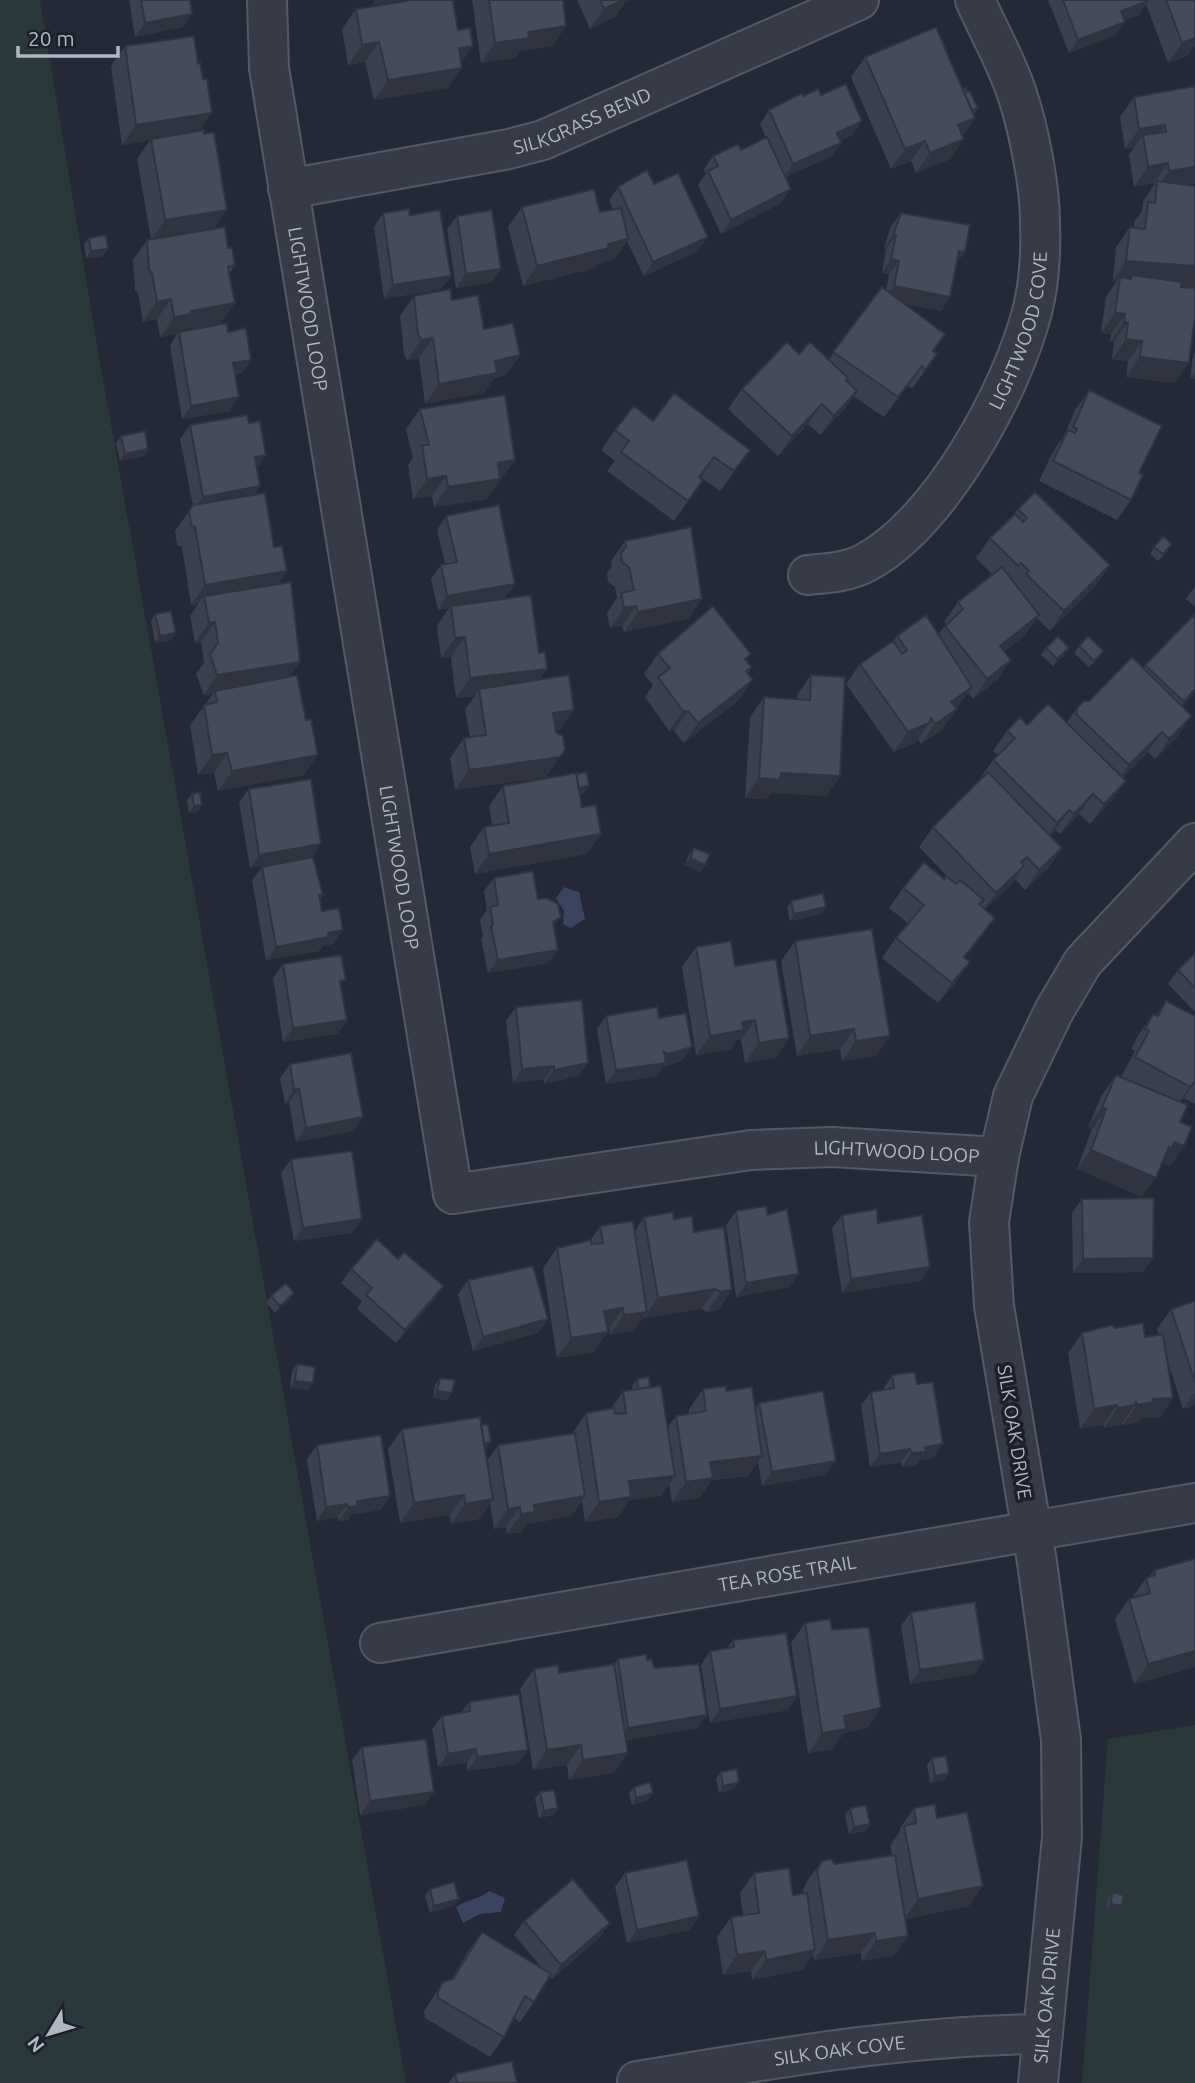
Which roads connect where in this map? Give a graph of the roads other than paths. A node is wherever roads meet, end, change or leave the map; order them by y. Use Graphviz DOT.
graph roads {
  1 [pos="267,0"];
  2 [pos="859,0"];
  3 [pos="975,0"];
  4 [pos="288,189"];
  5 [pos="808,575"];
  6 [pos="1195,843"];
  7 [pos="999,1157"];
  8 [pos="1195,1503"];
  9 [pos="1032,1533"];
  10 [pos="380,1643"];
  11 [pos="1043,2034"];
  12 [pos="637,2081"];
  13 [pos="1038,2083"];
  1 -- 4 [label="street, LIGHTWOOD LOOP"];
  2 -- 4 [label="street, SILKGRASS BEND"];
  3 -- 5 [label="street, LIGHTWOOD COVE"];
  4 -- 7 [label="street, LIGHTWOOD LOOP"];
  6 -- 7 [label="street, SILK OAK DRIVE"];
  7 -- 9 [label="street, SILK OAK DRIVE"];
  8 -- 9 [label="street, TEA ROSE TRAIL"];
  9 -- 10 [label="street, TEA ROSE TRAIL"];
  9 -- 11 [label="street, SILK OAK DRIVE"];
  11 -- 12 [label="street, SILK OAK COVE"];
  11 -- 13 [label="street, SILK OAK DRIVE"];
}
